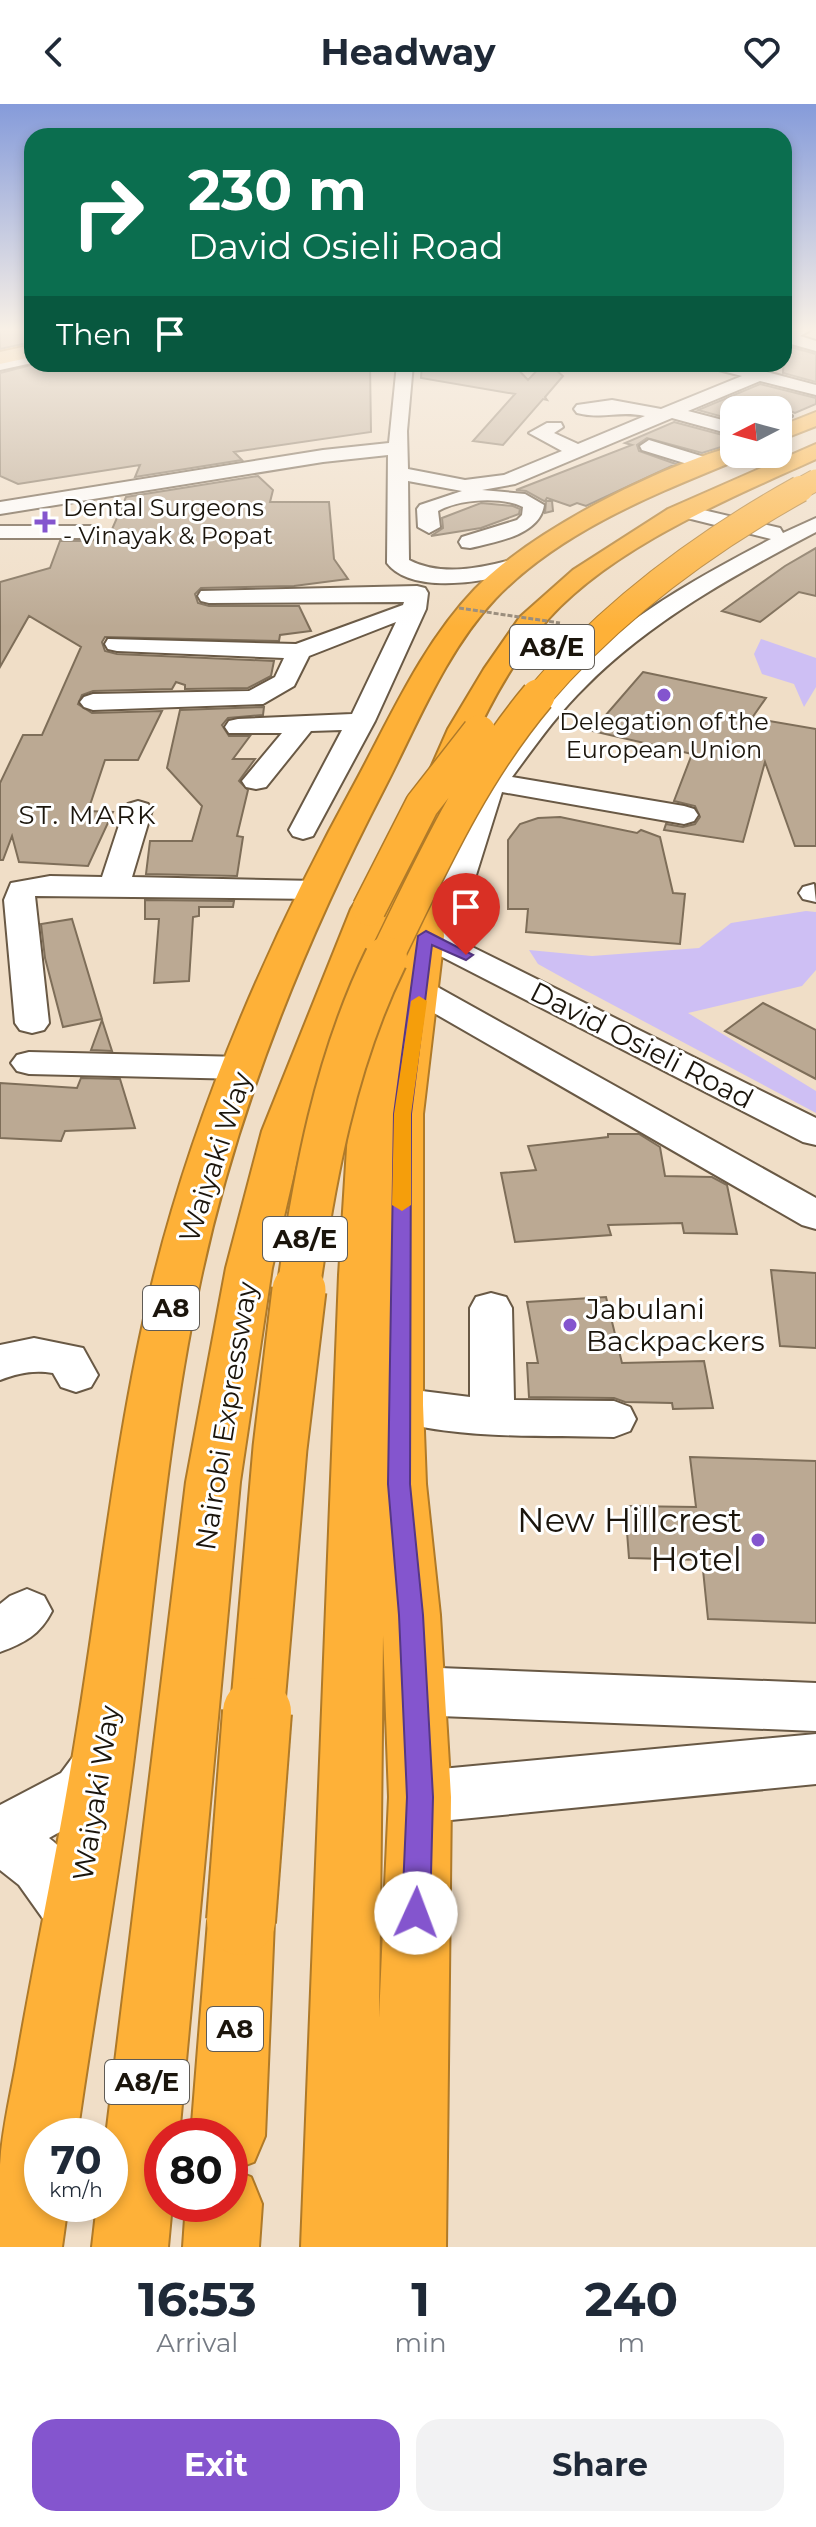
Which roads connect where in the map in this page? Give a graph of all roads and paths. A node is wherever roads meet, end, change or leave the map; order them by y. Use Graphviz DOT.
graph roads {
  1 [pos="401,427"];
  2 [pos="652,427"];
  3 [pos="686,427"];
  4 [pos="519,441"];
  5 [pos="720,444"];
  6 [pos="649,446"];
  7 [pos="816,451"];
  8 [pos="580,452"];
  9 [pos="399,453"];
  10 [pos="720,458"];
  11 [pos="270,464"];
  12 [pos="707,464"];
  13 [pos="816,466"];
  14 [pos="816,480"];
  15 [pos="277,485"];
  16 [pos="464,488"];
  17 [pos="101,495"];
  18 [pos="136,495"];
  19 [pos="398,498"];
  20 [pos="621,501"];
  21 [pos="0,508"];
  22 [pos="713,513"];
  23 [pos="816,524"];
  24 [pos="429,527"];
  25 [pos="0,532"];
  26 [pos="790,538"];
  27 [pos="470,542"];
  28 [pos="209,596"];
  29 [pos="415,602"];
  30 [pos="485,613"];
  31 [pos="117,644"];
  32 [pos="299,651"];
  33 [pos="93,702"];
  34 [pos="303,724"];
  35 [pos="238,727"];
  36 [pos="356,729"];
  37 [pos="256,781"];
  38 [pos="488,791"];
  39 [pos="138,810"];
  40 [pos="684,815"];
  41 [pos="424,822"];
  42 [pos="303,830"];
  43 [pos="115,885"];
  44 [pos="402,886"];
  45 [pos="317,890"];
  46 [pos="428,956"];
  47 [pos="32,1023"];
  48 [pos="29,1063"];
  49 [pos="243,1068"];
  50 [pos="816,1133"];
  51 [pos="816,1215"];
  52 [pos="491,1308"];
  53 [pos="0,1363"];
  54 [pos="76,1375"];
  55 [pos="398,1405"];
  56 [pos="492,1417"];
  57 [pos="614,1419"];
  58 [pos="414,1691"];
  59 [pos="816,1707"];
  60 [pos="816,1759"];
  61 [pos="103,1760"];
  62 [pos="420,1797"];
  63 [pos="0,1835"];
  64 [pos="76,1917"];
  65 [pos="241,1921"];
  66 [pos="229,2118"];
  67 [pos="223,2222"];
  68 [pos="24,2247"];
  69 [pos="130,2247"];
  70 [pos="221,2247"];
  71 [pos="339,2247"];
  72 [pos="408,2247"];
  1 -- 9 [label="street"];
  2 -- 8 [label="street"];
  3 -- 5 [label="street"];
  4 -- 8 [label="street"];
  6 -- 12 [label="street"];
  7 -- 22 [label="highway, Waiyaki Way / A8"];
  8 -- 16 [label="street"];
  9 -- 11 [label="street"];
  9 -- 16 [label="street"];
  9 -- 19 [label="street"];
  10 -- 12 [label="highway, Waiyaki Way / A8"];
  11 -- 15 [label="street"];
  11 -- 17 [label="street"];
  12 -- 20 [label="highway, Waiyaki Way / A8"];
  13 -- 22 [label="highway, Nairobi Expressway / A8/E"];
  14 -- 22 [label="highway, Nairobi Expressway / A8/E, bridge"];
  16 -- 19 [label="street"];
  16 -- 24 [label="street"];
  16 -- 27 [label="street"];
  17 -- 18 [label="street"];
  17 -- 21 [label="street"];
  17 -- 25 [label="street"];
  19 -- 30 [label="street"];
  20 -- 22 [label="highway"];
  20 -- 30 [label="highway, Waiyaki Way / A8"];
  22 -- 26 [label="street"];
  22 -- 30 [label="highway, Waiyaki Way / A8"];
  22 -- 65 [label="highway, Nairobi Expressway / A8/E, bridge"];
  22 -- 69 [label="highway, Nairobi Expressway / A8/E, bridge"];
  23 -- 26 [label="street"];
  26 -- 38 [label="street"];
  28 -- 29 [label="street"];
  29 -- 30 [label="street"];
  29 -- 32 [label="street"];
  29 -- 36 [label="street"];
  30 -- 30 [label="path, bridge"];
  30 -- 41 [label="highway, Waiyaki Way / A8"];
  30 -- 45 [label="highway, Waiyaki Way / A8"];
  31 -- 32 [label="street"];
  32 -- 33 [label="street"];
  34 -- 35 [label="street"];
  34 -- 36 [label="street"];
  34 -- 37 [label="street"];
  36 -- 42 [label="street"];
  38 -- 40 [label="street"];
  38 -- 41 [label="street"];
  38 -- 46 [label="street"];
  39 -- 43 [label="street"];
  41 -- 44 [label="highway, Waiyaki Way / A8"];
  43 -- 45 [label="street"];
  43 -- 47 [label="street"];
  44 -- 46 [label="highway"];
  44 -- 71 [label="highway, Waiyaki Way / A8"];
  45 -- 49 [label="highway, Waiyaki Way / A8"];
  46 -- 50 [label="street, David Osieli Road"];
  46 -- 51 [label="street"];
  46 -- 55 [label="highway"];
  48 -- 49 [label="street"];
  49 -- 61 [label="highway, Waiyaki Way / A8"];
  52 -- 56 [label="street"];
  53 -- 54 [label="street"];
  55 -- 56 [label="street"];
  55 -- 58 [label="highway"];
  56 -- 57 [label="street"];
  58 -- 59 [label="street"];
  58 -- 62 [label="highway"];
  60 -- 62 [label="street"];
  61 -- 63 [label="street"];
  61 -- 64 [label="highway, Waiyaki Way / A8"];
  62 -- 72 [label="highway"];
  63 -- 64 [label="street"];
  64 -- 68 [label="highway, Waiyaki Way / A8"];
  65 -- 66 [label="highway, Nairobi Expressway / A8"];
  67 -- 70 [label="highway"];
}
